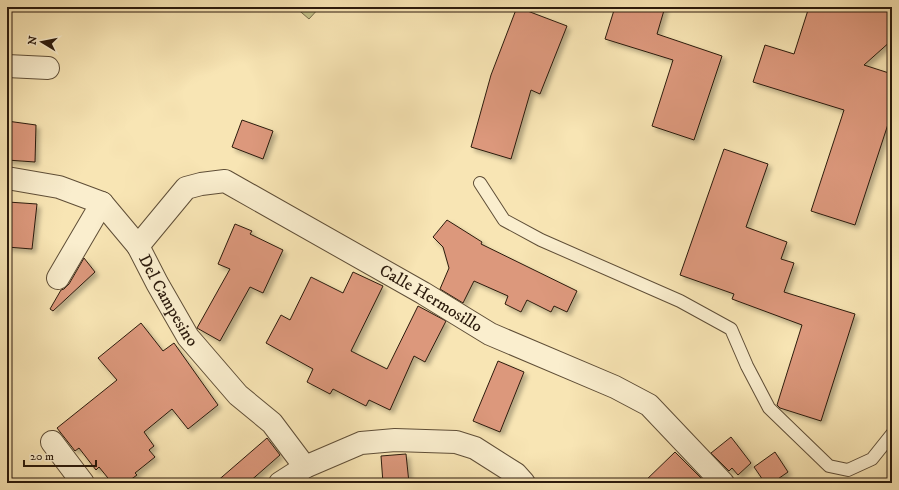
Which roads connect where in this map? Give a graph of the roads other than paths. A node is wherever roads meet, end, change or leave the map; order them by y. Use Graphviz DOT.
graph roads {
  1 [pos="7,66"];
  2 [pos="48,68"];
  3 [pos="7,178"];
  4 [pos="480,183"];
  5 [pos="102,203"];
  6 [pos="138,246"];
  7 [pos="58,278"];
  8 [pos="892,434"];
  9 [pos="52,442"];
  10 [pos="305,467"];
  11 [pos="83,483"];
  12 [pos="280,483"];
  13 [pos="524,483"];
  14 [pos="723,483"];
  1 -- 2 [label="street"];
  3 -- 5 [label="street, Del Campesino"];
  4 -- 8 [label="lane"];
  5 -- 6 [label="street, Del Campesino"];
  5 -- 7 [label="street"];
  6 -- 10 [label="street, Del Campesino"];
  6 -- 14 [label="street, Calle Hermosillo"];
  9 -- 11 [label="street"];
  10 -- 12 [label="street"];
  10 -- 13 [label="street"];
}
